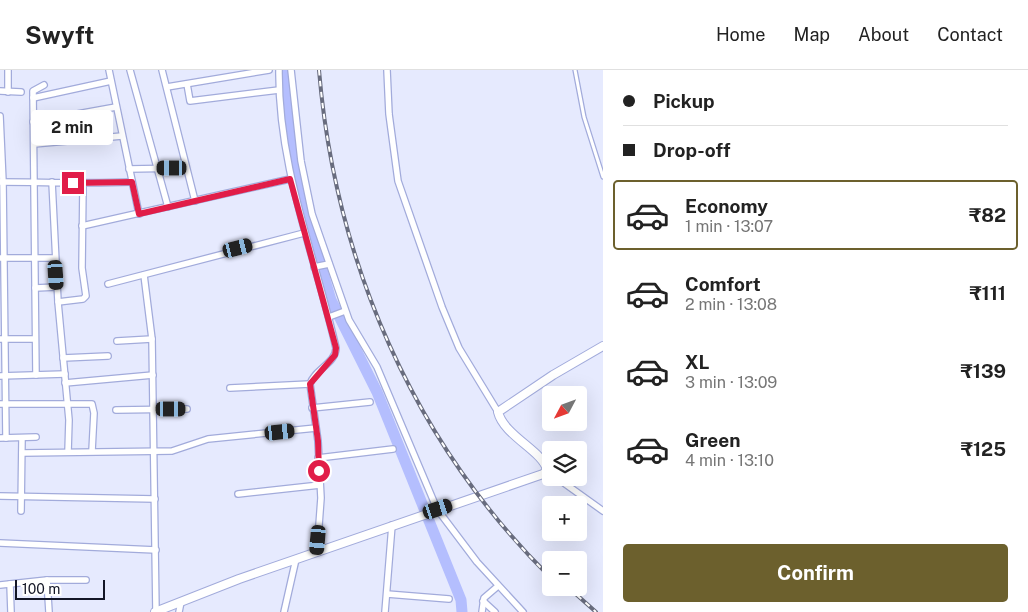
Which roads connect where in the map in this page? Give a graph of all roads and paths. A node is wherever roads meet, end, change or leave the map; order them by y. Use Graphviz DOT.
graph roads {
  1 [pos="8,70"];
  2 [pos="108,70"];
  3 [pos="130,70"];
  4 [pos="162,70"];
  5 [pos="268,70"];
  6 [pos="279,70"];
  7 [pos="291,70"];
  8 [pos="387,70"];
  9 [pos="575,70"];
  10 [pos="111,80"];
  11 [pos="187,84"];
  12 [pos="44,85"];
  13 [pos="168,87"];
  14 [pos="278,90"];
  15 [pos="0,91"];
  16 [pos="8,92"];
  17 [pos="21,92"];
  18 [pos="33,98"];
  19 [pos="116,107"];
  20 [pos="0,116"];
  21 [pos="33,122"];
  22 [pos="122,136"];
  23 [pos="34,144"];
  24 [pos="157,168"];
  25 [pos="186,168"];
  26 [pos="129,169"];
  27 [pos="603,177"];
  28 [pos="290,179"];
  29 [pos="2,182"];
  30 [pos="34,182"];
  31 [pos="52,182"];
  32 [pos="132,182"];
  33 [pos="83,184"];
  34 [pos="307,191"];
  35 [pos="294,195"];
  36 [pos="195,201"];
  37 [pos="168,207"];
  38 [pos="139,214"];
  39 [pos="82,226"];
  40 [pos="304,232"];
  41 [pos="2,258"];
  42 [pos="34,258"];
  43 [pos="55,258"];
  44 [pos="329,264"];
  45 [pos="314,268"];
  46 [pos="144,275"];
  47 [pos="108,284"];
  48 [pos="57,287"];
  49 [pos="35,288"];
  50 [pos="58,302"];
  51 [pos="346,311"];
  52 [pos="329,317"];
  53 [pos="3,339"];
  54 [pos="34,339"];
  55 [pos="152,339"];
  56 [pos="117,341"];
  57 [pos="603,346"];
  58 [pos="108,356"];
  59 [pos="63,358"];
  60 [pos="64,374"];
  61 [pos="36,375"];
  62 [pos="153,375"];
  63 [pos="3,376"];
  64 [pos="65,384"];
  65 [pos="310,384"];
  66 [pos="230,388"];
  67 [pos="370,402"];
  68 [pos="3,404"];
  69 [pos="67,404"];
  70 [pos="312,408"];
  71 [pos="155,409"];
  72 [pos="187,409"];
  73 [pos="116,410"];
  74 [pos="498,412"];
  75 [pos="316,428"];
  76 [pos="36,437"];
  77 [pos="3,438"];
  78 [pos="22,438"];
  79 [pos="155,449"];
  80 [pos="394,449"];
  81 [pos="92,451"];
  82 [pos="68,452"];
  83 [pos="22,453"];
  84 [pos="318,458"];
  85 [pos="542,460"];
  86 [pos="542,475"];
  87 [pos="320,485"];
  88 [pos="568,486"];
  89 [pos="238,494"];
  90 [pos="0,496"];
  91 [pos="21,496"];
  92 [pos="155,499"];
  93 [pos="21,510"];
  94 [pos="435,510"];
  95 [pos="603,511"];
  96 [pos="392,525"];
  97 [pos="0,543"];
  98 [pos="156,550"];
  99 [pos="317,552"];
  100 [pos="296,559"];
  101 [pos="47,580"];
  102 [pos="86,580"];
  103 [pos="10,584"];
  104 [pos="0,585"];
  105 [pos="498,586"];
  106 [pos="387,594"];
  107 [pos="448,599"];
  108 [pos="483,601"];
  109 [pos="180,602"];
  110 [pos="164,610"];
  111 [pos="11,612"];
  112 [pos="49,612"];
  113 [pos="156,612"];
  114 [pos="179,612"];
  115 [pos="284,612"];
  116 [pos="385,612"];
  117 [pos="482,612"];
  118 [pos="495,612"];
  119 [pos="523,612"];
  1 -- 16 [label="street"];
  2 -- 10 [label="street"];
  3 -- 24 [label="street"];
  4 -- 13 [label="street"];
  5 -- 11 [label="street"];
  6 -- 14 [label="street"];
  7 -- 34 [label="street"];
  8 -- 74 [label="street"];
  9 -- 27 [label="lane"];
  10 -- 18 [label="street"];
  10 -- 19 [label="street"];
  11 -- 13 [label="street"];
  11 -- 14 [label="street"];
  12 -- 18 [label="street"];
  13 -- 25 [label="street"];
  14 -- 28 [label="street"];
  15 -- 16 [label="street"];
  16 -- 17 [label="street"];
  18 -- 21 [label="street"];
  19 -- 21 [label="street"];
  19 -- 22 [label="street"];
  20 -- 29 [label="street"];
  21 -- 23 [label="street"];
  22 -- 23 [label="street"];
  22 -- 26 [label="street"];
  23 -- 30 [label="street"];
  24 -- 25 [label="street"];
  24 -- 26 [label="street"];
  24 -- 37 [label="street"];
  25 -- 36 [label="street"];
  26 -- 32 [label="street"];
  28 -- 35 [label="street"];
  28 -- 36 [label="street"];
  29 -- 30 [label="street"];
  29 -- 41 [label="street"];
  30 -- 31 [label="street"];
  30 -- 42 [label="street"];
  31 -- 33 [label="street"];
  31 -- 43 [label="street"];
  32 -- 33 [label="street"];
  32 -- 38 [label="street"];
  33 -- 39 [label="street"];
  34 -- 35 [label="street"];
  34 -- 44 [label="street"];
  35 -- 40 [label="street"];
  36 -- 37 [label="street"];
  37 -- 38 [label="street"];
  38 -- 39 [label="street"];
  39 -- 50 [label="street"];
  40 -- 45 [label="street"];
  40 -- 46 [label="street"];
  41 -- 42 [label="street"];
  41 -- 53 [label="street"];
  42 -- 43 [label="street"];
  42 -- 49 [label="street"];
  43 -- 48 [label="street"];
  44 -- 45 [label="street"];
  44 -- 51 [label="street"];
  45 -- 52 [label="street"];
  46 -- 47 [label="street"];
  46 -- 55 [label="street"];
  48 -- 49 [label="street"];
  48 -- 50 [label="street"];
  49 -- 54 [label="street"];
  50 -- 59 [label="street"];
  51 -- 52 [label="street"];
  51 -- 94 [label="street"];
  52 -- 65 [label="street"];
  53 -- 54 [label="street"];
  53 -- 63 [label="street"];
  54 -- 61 [label="street"];
  55 -- 56 [label="street"];
  55 -- 62 [label="street"];
  57 -- 74 [label="street"];
  58 -- 59 [label="street"];
  59 -- 60 [label="street"];
  60 -- 61 [label="street"];
  60 -- 64 [label="street"];
  61 -- 63 [label="street"];
  62 -- 64 [label="street"];
  62 -- 71 [label="street"];
  63 -- 68 [label="street"];
  64 -- 69 [label="street"];
  65 -- 66 [label="street"];
  65 -- 70 [label="street"];
  67 -- 70 [label="street"];
  68 -- 69 [label="street"];
  68 -- 77 [label="street"];
  69 -- 81 [label="street"];
  69 -- 82 [label="street"];
  70 -- 75 [label="street"];
  71 -- 72 [label="street"];
  71 -- 73 [label="street"];
  71 -- 79 [label="street"];
  74 -- 85 [label="street"];
  75 -- 79 [label="street"];
  75 -- 84 [label="street"];
  76 -- 78 [label="street"];
  77 -- 78 [label="street"];
  78 -- 83 [label="street"];
  79 -- 81 [label="street"];
  79 -- 92 [label="street"];
  80 -- 84 [label="street"];
  81 -- 82 [label="street"];
  82 -- 83 [label="street"];
  83 -- 91 [label="street"];
  84 -- 87 [label="street"];
  86 -- 94 [label="street"];
  87 -- 89 [label="street"];
  87 -- 99 [label="street"];
  88 -- 95 [label="street"];
  90 -- 91 [label="street"];
  91 -- 92 [label="street"];
  91 -- 93 [label="street"];
  92 -- 98 [label="street"];
  94 -- 96 [label="street"];
  94 -- 105 [label="street"];
  96 -- 99 [label="street"];
  96 -- 106 [label="street"];
  97 -- 98 [label="street"];
  98 -- 113 [label="street"];
  99 -- 100 [label="street"];
  100 -- 109 [label="street"];
  100 -- 115 [label="street"];
  101 -- 102 [label="street"];
  101 -- 103 [label="street"];
  101 -- 112 [label="street"];
  103 -- 104 [label="street"];
  103 -- 111 [label="street"];
  105 -- 108 [label="street"];
  105 -- 119 [label="street"];
  106 -- 107 [label="street"];
  106 -- 116 [label="street"];
  108 -- 117 [label="street"];
  108 -- 118 [label="street"];
  109 -- 110 [label="street"];
  109 -- 114 [label="street"];
  110 -- 113 [label="street"];
}
